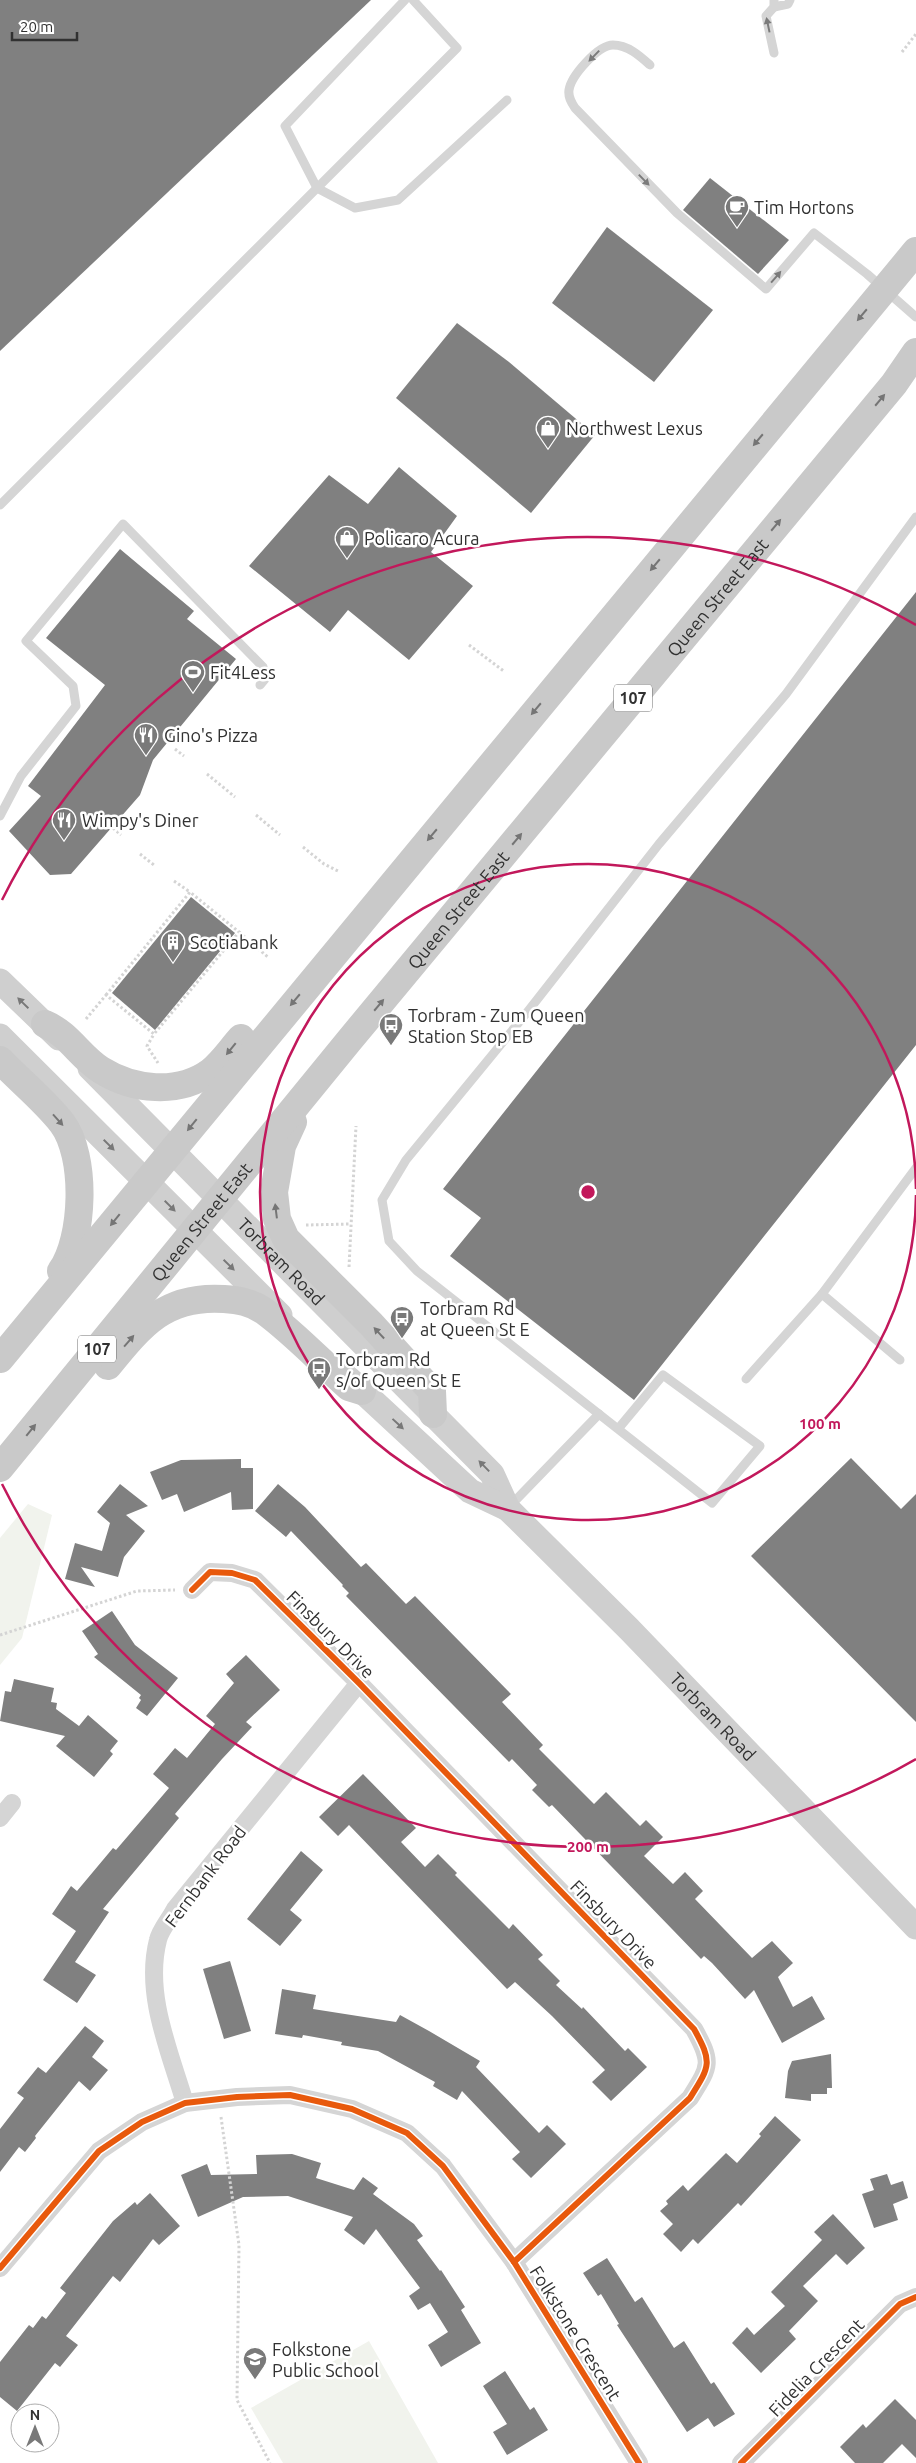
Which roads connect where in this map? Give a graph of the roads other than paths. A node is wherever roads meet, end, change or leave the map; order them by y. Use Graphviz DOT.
graph roads {
  1 [pos="405,0"];
  2 [pos="413,0"];
  3 [pos="790,0"];
  4 [pos="774,3"];
  5 [pos="774,53"];
  6 [pos="650,65"];
  7 [pos="507,100"];
  8 [pos="317,188"];
  9 [pos="916,251"];
  10 [pos="884,288"];
  11 [pos="916,317"];
  12 [pos="916,352"];
  13 [pos="0,505"];
  14 [pos="916,517"];
  15 [pos="260,685"];
  16 [pos="0,816"];
  17 [pos="327,963"];
  18 [pos="0,981"];
  19 [pos="45,1024"];
  20 [pos="0,1036"];
  21 [pos="348,1042"];
  22 [pos="0,1060"];
  23 [pos="172,1149"];
  24 [pos="916,1168"];
  25 [pos="145,1182"];
  26 [pos="220,1199"];
  27 [pos="194,1231"];
  28 [pos="822,1294"];
  29 [pos="8,1350"];
  30 [pos="900,1360"];
  31 [pos="746,1380"];
  32 [pos="362,1392"];
  33 [pos="433,1414"];
  34 [pos="598,1414"];
  35 [pos="618,1429"];
  36 [pos="0,1469"];
  37 [pos="508,1509"];
  38 [pos="192,1590"];
  39 [pos="359,1683"];
  40 [pos="12,1803"];
  41 [pos="0,1818"];
  42 [pos="916,1927"];
  43 [pos="185,2103"];
  44 [pos="514,2262"];
  45 [pos="0,2268"];
  46 [pos="916,2297"];
  47 [pos="639,2463"];
  48 [pos="741,2463"];
  1 -- 8 [label="lane"];
  2 -- 8 [label="lane"];
  3 -- 4 [label="lane"];
  5 -- 4 [label="lane, one-way"];
  6 -- 10 [label="lane, one-way"];
  7 -- 8 [label="lane"];
  8 -- 13 [label="lane"];
  9 -- 10 [label="main road"];
  10 -- 11 [label="lane"];
  10 -- 17 [label="main road, one-way"];
  21 -- 12 [label="main road, Queen Street East / 107, one-way"];
  14 -- 34 [label="lane"];
  15 -- 16 [label="lane"];
  17 -- 19 [label="main road, one-way"];
  17 -- 23 [label="main road, one-way"];
  19 -- 18 [label="main road, Torbram Road, one-way"];
  19 -- 23 [label="main road, Torbram Road"];
  20 -- 25 [label="main road, Torbram Road, one-way"];
  21 -- 26 [label="main road, Queen Street East / 107"];
  33 -- 21 [label="main road, one-way"];
  22 -- 29 [label="main road, one-way"];
  23 -- 25 [label="main road"];
  23 -- 26 [label="main road, Torbram Road"];
  24 -- 28 [label="lane"];
  25 -- 27 [label="main road, Torbram Road, one-way"];
  25 -- 29 [label="main road, one-way"];
  26 -- 27 [label="main road, Queen Street East / 107"];
  26 -- 33 [label="main road, Torbram Road"];
  27 -- 32 [label="main road, Torbram Road, one-way"];
  36 -- 27 [label="main road, Queen Street East / 107, one-way"];
  28 -- 30 [label="lane"];
  28 -- 31 [label="lane"];
  36 -- 32 [label="main road, one-way"];
  32 -- 37 [label="main road, Torbram Road, one-way"];
  37 -- 33 [label="main road, Torbram Road, one-way"];
  34 -- 35 [label="lane"];
  34 -- 37 [label="lane"];
  35 -- 35 [label="lane"];
  37 -- 42 [label="main road, Torbram Road"];
  38 -- 39 [label="street, Finsbury Drive"];
  39 -- 43 [label="street, Fernbank Road"];
  39 -- 44 [label="street, Finsbury Drive"];
  40 -- 41 [label="street"];
  43 -- 44 [label="street, Folkstone Crescent"];
  43 -- 45 [label="street, Folkstone Crescent"];
  44 -- 47 [label="street, Folkstone Crescent"];
  46 -- 48 [label="street, Fidelia Crescent"];
}
